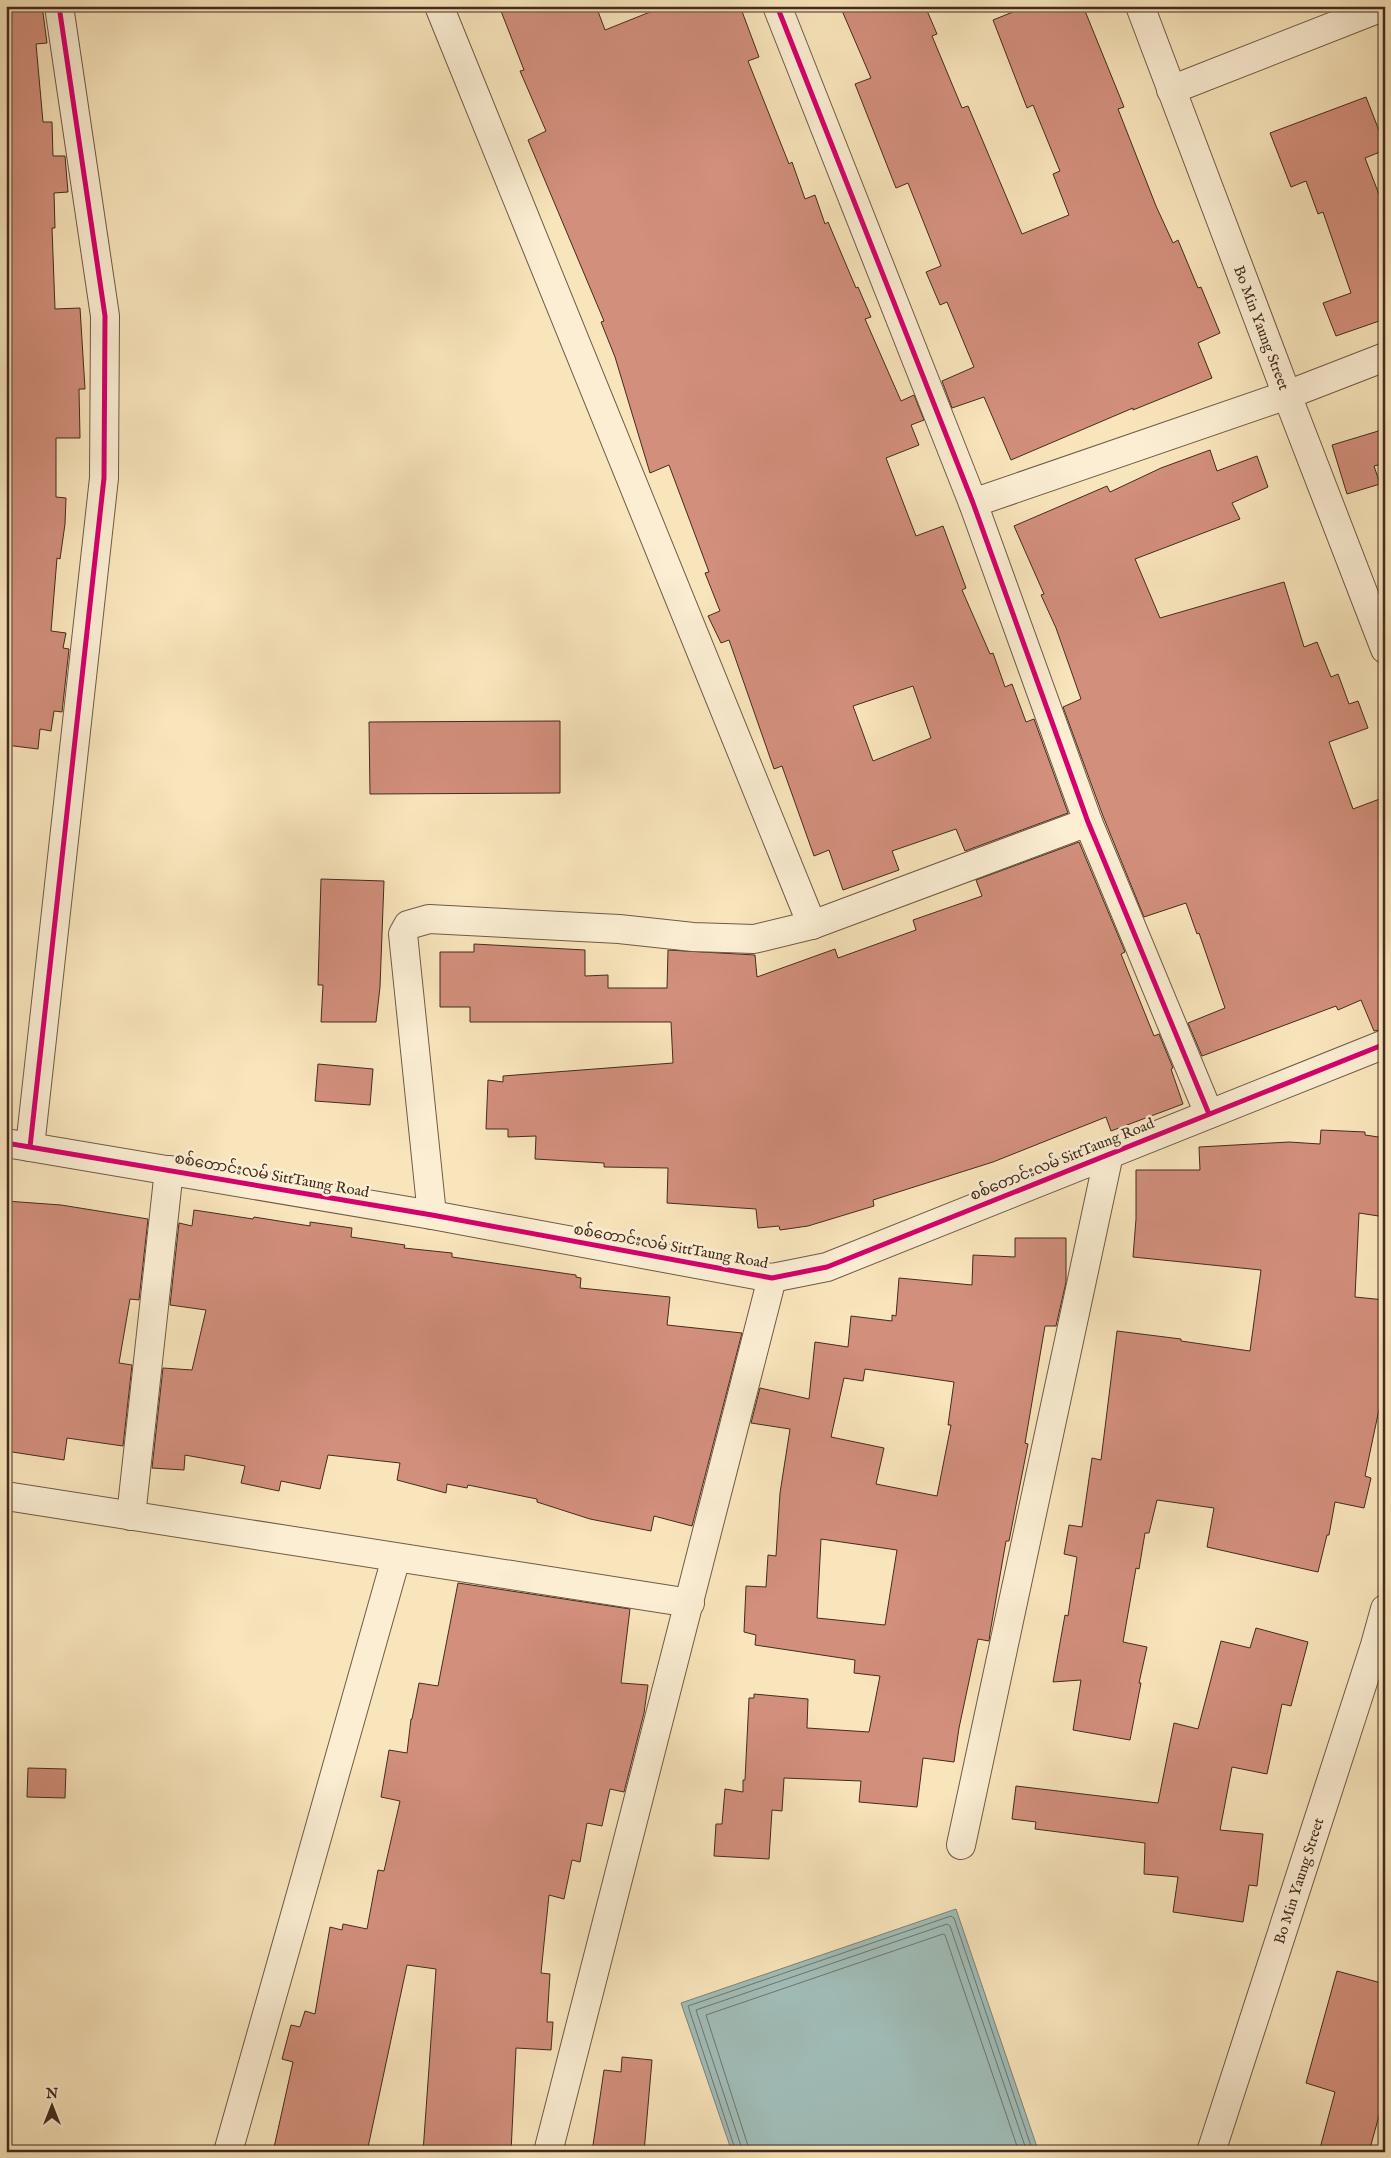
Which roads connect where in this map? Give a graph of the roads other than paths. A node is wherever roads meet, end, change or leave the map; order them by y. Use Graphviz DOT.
graph roads {
  1 [pos="59,6"];
  2 [pos="439,6"];
  3 [pos="777,6"];
  4 [pos="1140,6"];
  5 [pos="1385,6"];
  6 [pos="1170,90"];
  7 [pos="1385,357"];
  8 [pos="1287,395"];
  9 [pos="973,503"];
  10 [pos="1385,649"];
  11 [pos="1088,822"];
  12 [pos="812,925"];
  13 [pos="1385,1044"];
  14 [pos="1209,1114"];
  15 [pos="18,1145"];
  16 [pos="1109,1154"];
  17 [pos="169,1170"];
  18 [pos="432,1215"];
  19 [pos="772,1278"];
  20 [pos="6,1496"];
  21 [pos="131,1516"];
  22 [pos="396,1558"];
  23 [pos="690,1603"];
  24 [pos="1385,1609"];
  25 [pos="1380,1647"];
  26 [pos="961,1845"];
  27 [pos="228,2152"];
  28 [pos="548,2152"];
  29 [pos="1210,2152"];
  1 -- 15 [label="street"];
  2 -- 12 [label="street"];
  3 -- 9 [label="street"];
  4 -- 6 [label="street, Bo Min Yaung Street"];
  5 -- 6 [label="street"];
  6 -- 8 [label="street, Bo Min Yaung Street"];
  7 -- 8 [label="street"];
  8 -- 9 [label="street"];
  8 -- 10 [label="street, Bo Min Yaung Street"];
  9 -- 11 [label="street"];
  11 -- 12 [label="street"];
  11 -- 14 [label="street"];
  12 -- 18 [label="street"];
  13 -- 14 [label="street, စစ်တောင်းလမ် SittTaung Road"];
  14 -- 16 [label="street, စစ်တောင်းလမ် SittTaung Road"];
  15 -- 17 [label="street, စစ်တောင်းလမ် SittTaung Road"];
  16 -- 19 [label="street, စစ်တောင်းလမ် SittTaung Road"];
  16 -- 26 [label="street"];
  17 -- 18 [label="street, စစ်တောင်းလမ် SittTaung Road"];
  17 -- 21 [label="street"];
  18 -- 19 [label="street, စစ်တောင်းလမ် SittTaung Road"];
  19 -- 23 [label="street"];
  20 -- 21 [label="street"];
  21 -- 22 [label="street"];
  22 -- 23 [label="street"];
  22 -- 27 [label="street"];
  23 -- 28 [label="street"];
  24 -- 25 [label="street, Bo Min Yaung Street"];
  25 -- 29 [label="street, Bo Min Yaung Street"];
}
